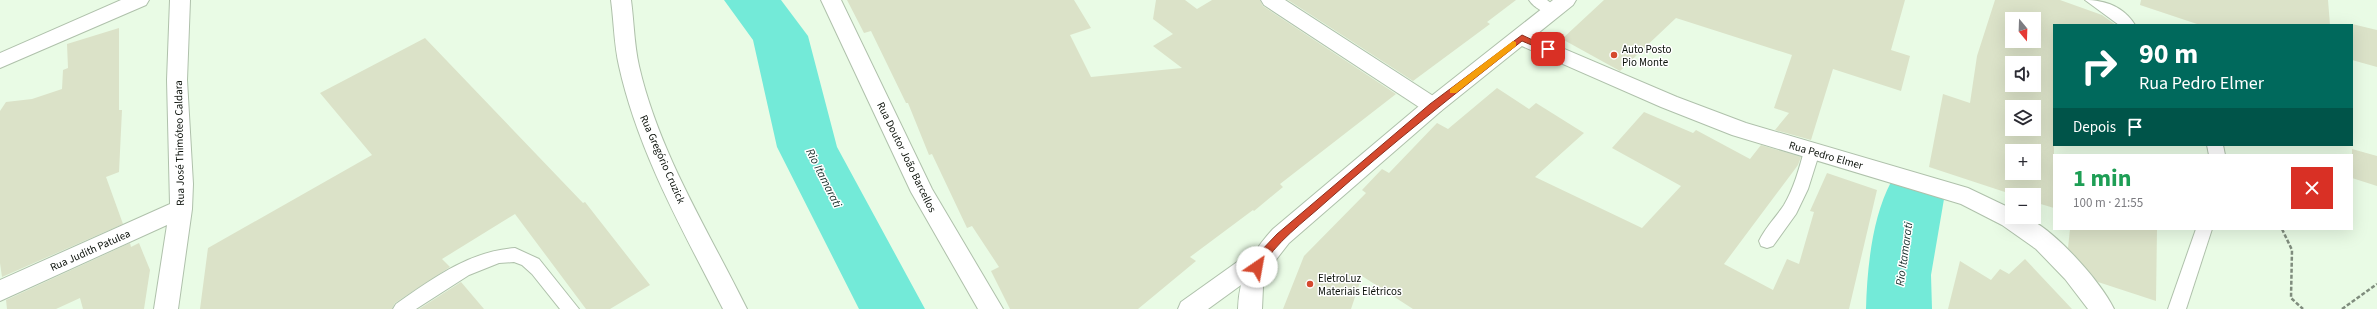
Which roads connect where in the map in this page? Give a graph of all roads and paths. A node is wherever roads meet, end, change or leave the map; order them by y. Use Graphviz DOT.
graph roads {
  1 [pos="139,0"];
  2 [pos="180,0"];
  3 [pos="621,0"];
  4 [pos="831,0"];
  5 [pos="1272,0"];
  6 [pos="2092,0"];
  7 [pos="1552,4"];
  8 [pos="2127,24"];
  9 [pos="1522,38"];
  10 [pos="0,61"];
  11 [pos="1433,106"];
  12 [pos="1812,151"];
  13 [pos="180,209"];
  14 [pos="2204,230"];
  15 [pos="2282,230"];
  16 [pos="1767,241"];
  17 [pos="1262,257"];
  18 [pos="2377,284"];
  19 [pos="0,291"];
  20 [pos="166,309"];
  21 [pos="402,309"];
  22 [pos="570,309"];
  23 [pos="735,309"];
  24 [pos="991,309"];
  25 [pos="1190,309"];
  26 [pos="1250,309"];
  27 [pos="2102,309"];
  28 [pos="2177,309"];
  29 [pos="2303,309"];
  30 [pos="2342,309"];
  1 -- 10 [label="street"];
  2 -- 13 [label="street, Rua José Thimóteo Caldara"];
  3 -- 23 [label="street, Rua Gregório Cruzick"];
  4 -- 24 [label="street, Rua Doutor João Barcellos"];
  5 -- 11 [label="street"];
  6 -- 8 [label="lane"];
  7 -- 9 [label="street"];
  9 -- 11 [label="street"];
  9 -- 12 [label="street, Rua Pedro Elmer"];
  11 -- 17 [label="street"];
  12 -- 16 [label="lane"];
  12 -- 27 [label="street, Rua Pedro Elmer"];
  13 -- 19 [label="street, Rua Judith Patulea"];
  13 -- 20 [label="street, Rua José Thimóteo Caldara"];
  14 -- 28 [label="lane"];
  15 -- 29 [label="path"];
  17 -- 25 [label="street"];
  17 -- 26 [label="street"];
  18 -- 30 [label="path"];
  21 -- 22 [label="lane"];
}
